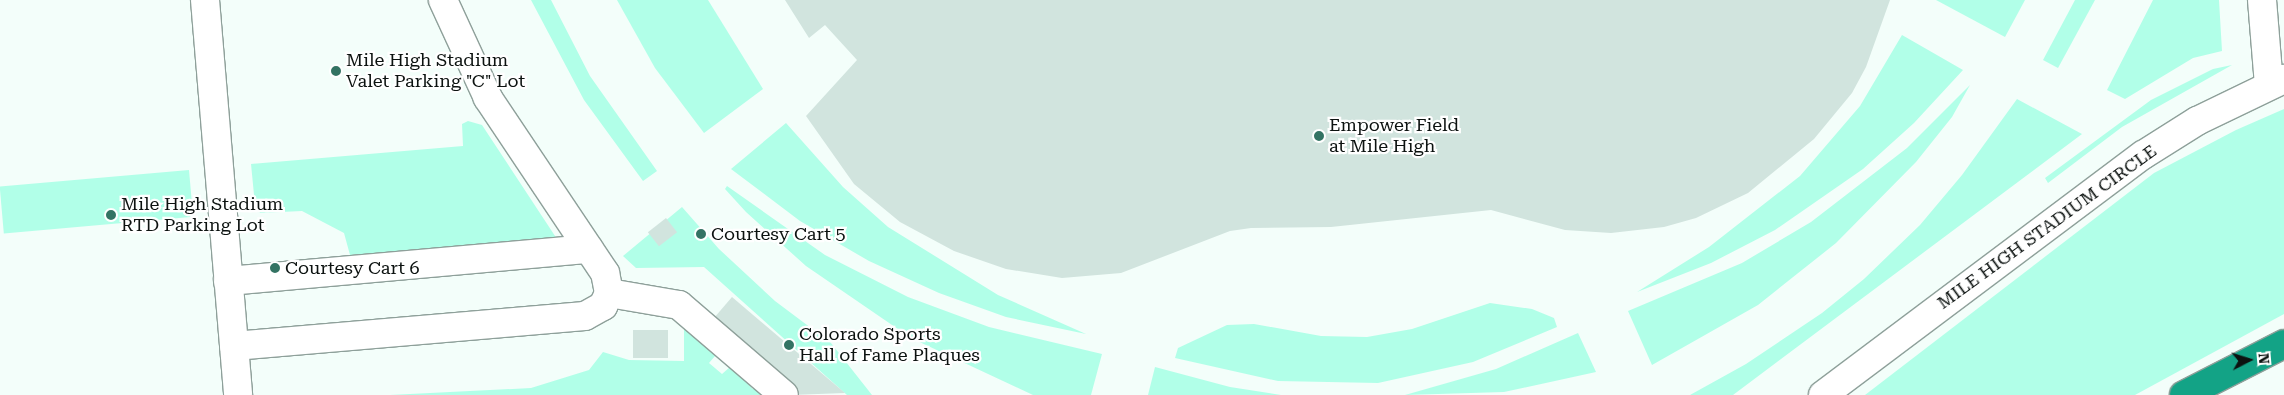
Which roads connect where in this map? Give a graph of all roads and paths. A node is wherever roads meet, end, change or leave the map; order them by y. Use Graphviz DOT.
graph roads {
  1 [pos="205,0"];
  2 [pos="443,0"];
  3 [pos="2262,0"];
  4 [pos="2277,82"];
  5 [pos="589,249"];
  6 [pos="228,280"];
  7 [pos="609,293"];
  8 [pos="2284,344"];
  9 [pos="234,346"];
  10 [pos="238,395"];
  11 [pos="784,395"];
  12 [pos="1824,395"];
  13 [pos="2184,395"];
  1 -- 6 [label="street"];
  2 -- 5 [label="street"];
  3 -- 4 [label="street"];
  4 -- 12 [label="street, MILE HIGH STADIUM CIRCLE"];
  5 -- 6 [label="street"];
  5 -- 7 [label="street"];
  6 -- 9 [label="street"];
  7 -- 9 [label="street"];
  7 -- 11 [label="street"];
  8 -- 13 [label="highway"];
  9 -- 10 [label="street"];
}
